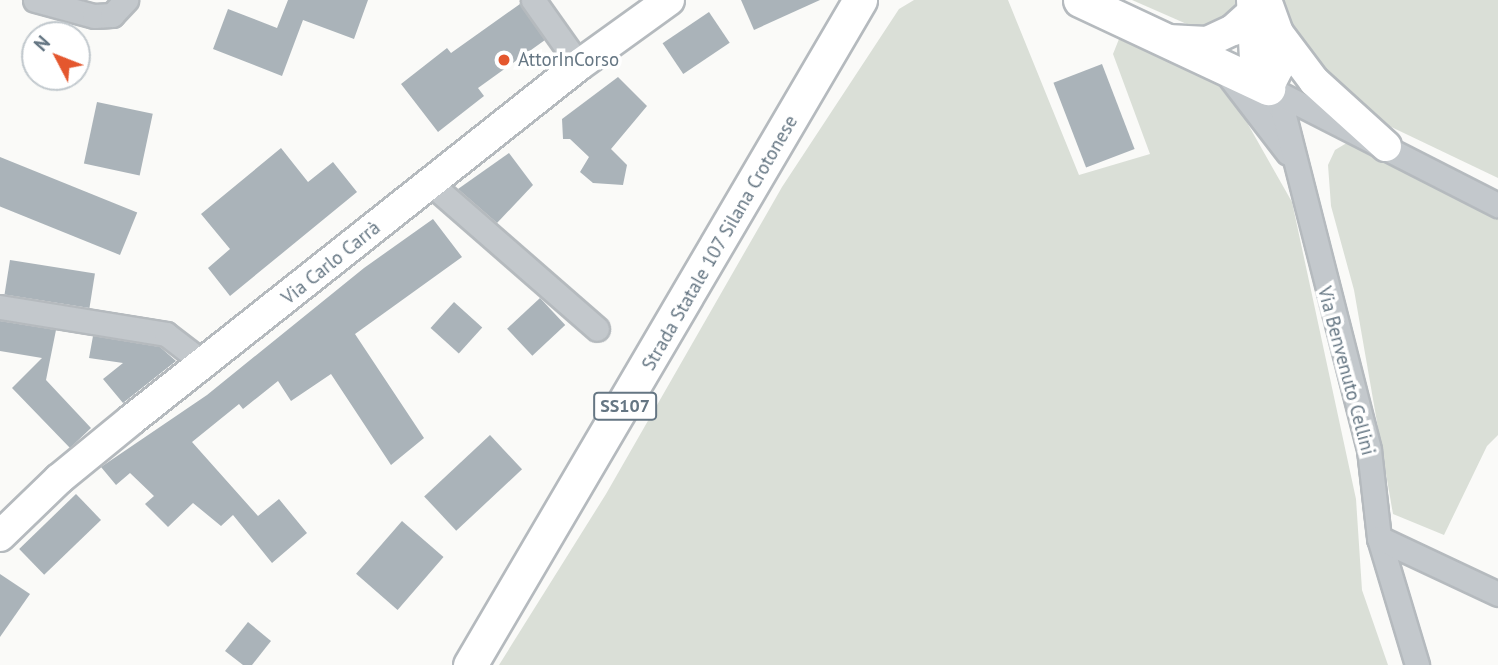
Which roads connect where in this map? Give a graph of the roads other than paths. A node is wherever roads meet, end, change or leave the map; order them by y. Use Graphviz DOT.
graph roads {
  1 [pos="35,0"];
  2 [pos="126,0"];
  3 [pos="533,0"];
  4 [pos="670,0"];
  5 [pos="860,0"];
  6 [pos="880,0"];
  7 [pos="1080,0"];
  8 [pos="1257,4"];
  9 [pos="1278,33"];
  10 [pos="1168,40"];
  11 [pos="579,65"];
  12 [pos="1220,66"];
  13 [pos="1268,88"];
  14 [pos="1318,113"];
  15 [pos="778,146"];
  16 [pos="1386,146"];
  17 [pos="1292,159"];
  18 [pos="431,184"];
  19 [pos="1498,205"];
  20 [pos="0,307"];
  21 [pos="597,329"];
  22 [pos="205,364"];
  23 [pos="0,536"];
  24 [pos="1379,538"];
  25 [pos="1498,594"];
  26 [pos="470,665"];
  27 [pos="1417,665"];
  1 -- 2 [label="street"];
  3 -- 11 [label="street"];
  4 -- 11 [label="main road, Via Carlo Carrà"];
  5 -- 15 [label="highway, Strada Statale 107 Silana Crotonese / SS107"];
  6 -- 15 [label="highway"];
  7 -- 10 [label="highway"];
  8 -- 9 [label="main road"];
  8 -- 10 [label="main road"];
  8 -- 13 [label="main road"];
  9 -- 13 [label="main road"];
  9 -- 16 [label="main road"];
  10 -- 12 [label="highway"];
  11 -- 18 [label="main road, Via Carlo Carrà"];
  12 -- 13 [label="highway"];
  12 -- 17 [label="street, Via Benvenuto Cellini"];
  13 -- 14 [label="street"];
  13 -- 17 [label="street, Via Benvenuto Cellini"];
  14 -- 16 [label="street"];
  14 -- 17 [label="street"];
  15 -- 26 [label="highway, Strada Statale 107 Silana Crotonese / SS107"];
  16 -- 19 [label="street"];
  17 -- 24 [label="street, Via Benvenuto Cellini"];
  18 -- 21 [label="street"];
  18 -- 22 [label="main road, Via Carlo Carrà"];
  20 -- 22 [label="street"];
  22 -- 23 [label="main road, Via Carlo Carrà"];
  24 -- 25 [label="street"];
  24 -- 27 [label="street, Via Benvenuto Cellini"];
}
